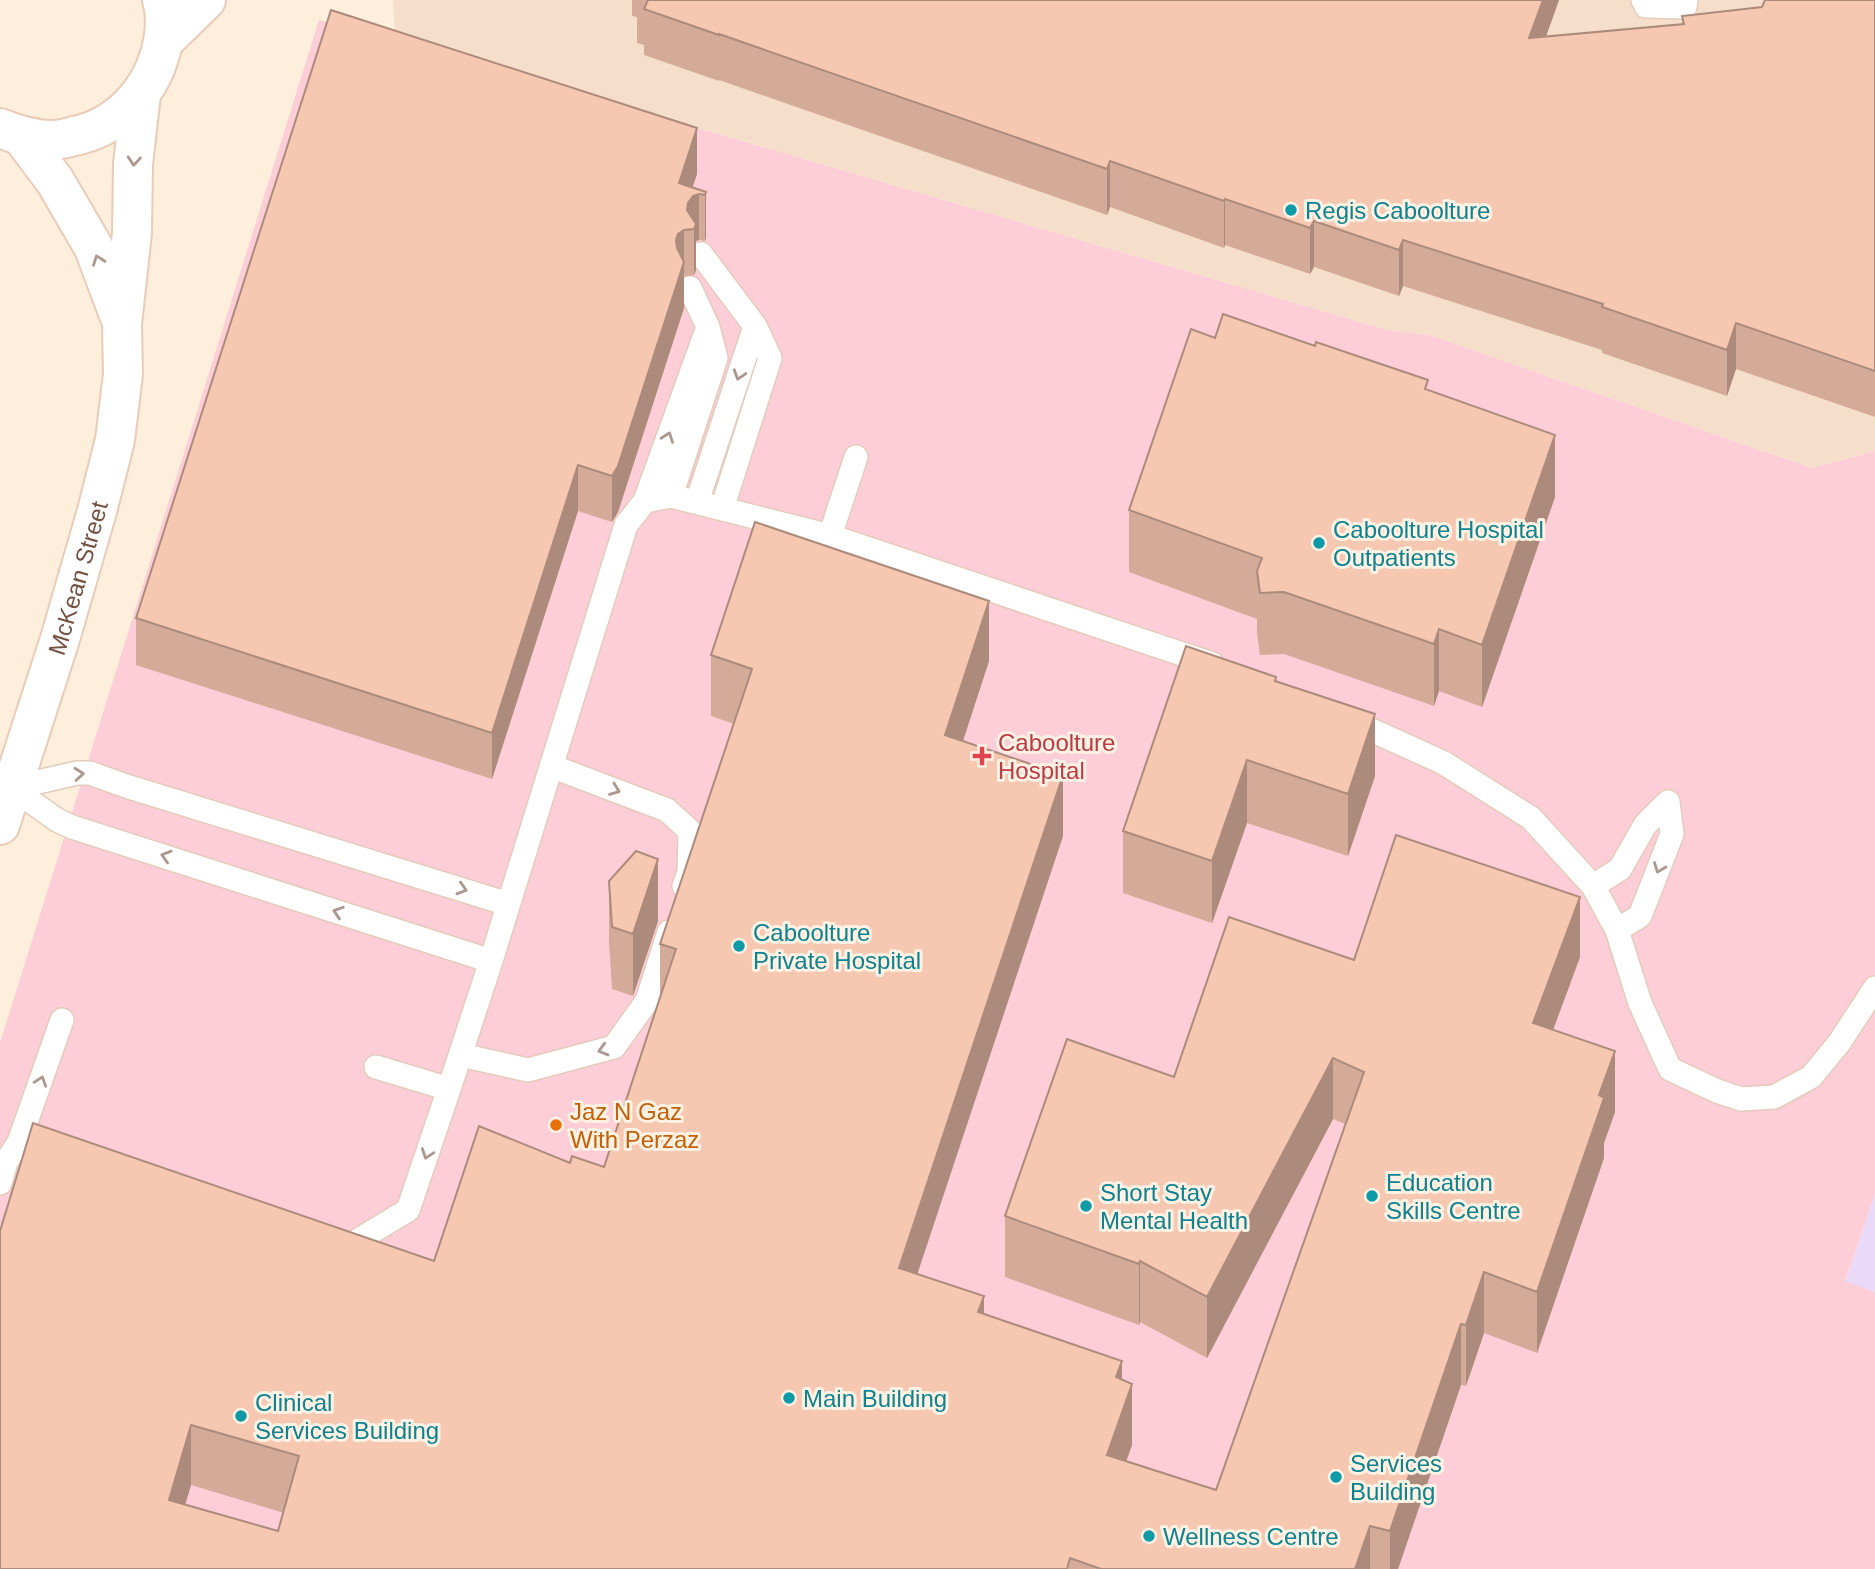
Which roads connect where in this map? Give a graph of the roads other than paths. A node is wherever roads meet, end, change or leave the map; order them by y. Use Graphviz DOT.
graph roads {
  1 [pos="162,0"];
  2 [pos="206,0"];
  3 [pos="1643,0"];
  4 [pos="1686,0"];
  5 [pos="164,41"];
  6 [pos="142,94"];
  7 [pos="11,133"];
  8 [pos="701,254"];
  9 [pos="690,288"];
  10 [pos="122,324"];
  11 [pos="755,326"];
  12 [pos="708,327"];
  13 [pos="856,457"];
  14 [pos="671,496"];
  15 [pos="645,501"];
  16 [pos="696,502"];
  17 [pos="722,509"];
  18 [pos="830,536"];
  19 [pos="1227,669"];
  20 [pos="1330,712"];
  21 [pos="551,766"];
  22 [pos="12,788"];
  23 [pos="0,825"];
  24 [pos="1593,886"];
  25 [pos="508,904"];
  26 [pos="1616,930"];
  27 [pos="491,961"];
  28 [pos="1875,988"];
  29 [pos="62,1020"];
  30 [pos="461,1055"];
  31 [pos="376,1067"];
  32 [pos="449,1089"];
  33 [pos="19,1142"];
  34 [pos="72,1161"];
  35 [pos="0,1183"];
  36 [pos="317,1241"];
  1 -- 5 [label="main road"];
  2 -- 5 [label="main road"];
  3 -- 4 [label="lane"];
  5 -- 6 [label="main road"];
  6 -- 7 [label="main road"];
  6 -- 10 [label="main road, McKean Street, one-way"];
  10 -- 7 [label="main road, McKean Street, one-way"];
  8 -- 11 [label="lane"];
  9 -- 12 [label="lane"];
  10 -- 22 [label="main road, McKean Street"];
  11 -- 16 [label="lane, one-way"];
  11 -- 17 [label="lane"];
  12 -- 14 [label="lane"];
  15 -- 12 [label="lane, one-way"];
  13 -- 18 [label="lane"];
  14 -- 15 [label="lane"];
  14 -- 16 [label="lane"];
  15 -- 21 [label="lane"];
  16 -- 17 [label="lane"];
  17 -- 18 [label="lane"];
  18 -- 19 [label="lane"];
  20 -- 24 [label="lane"];
  21 -- 25 [label="lane"];
  21 -- 30 [label="lane, one-way"];
  22 -- 23 [label="main road, McKean Street"];
  22 -- 25 [label="lane, one-way"];
  27 -- 22 [label="lane, one-way"];
  24 -- 26 [label="lane"];
  24 -- 26 [label="lane, one-way"];
  25 -- 27 [label="lane"];
  26 -- 28 [label="lane"];
  27 -- 30 [label="lane"];
  33 -- 29 [label="lane, one-way"];
  30 -- 32 [label="lane"];
  31 -- 32 [label="lane"];
  32 -- 36 [label="lane, one-way"];
  33 -- 34 [label="lane"];
  33 -- 35 [label="lane"];
}
